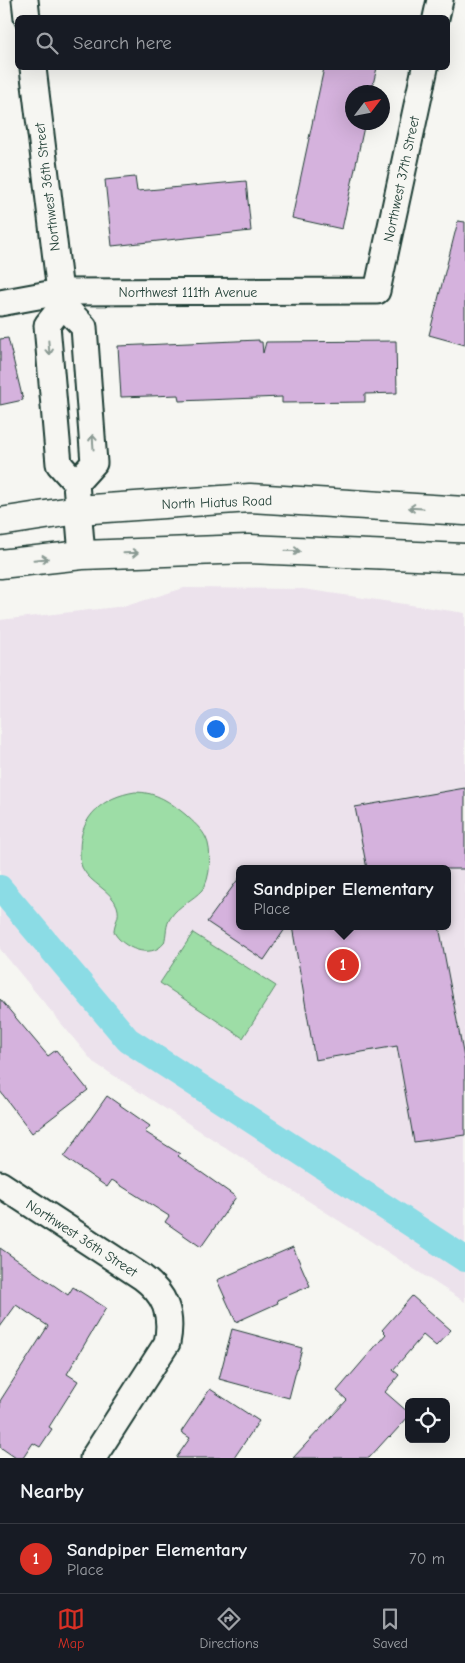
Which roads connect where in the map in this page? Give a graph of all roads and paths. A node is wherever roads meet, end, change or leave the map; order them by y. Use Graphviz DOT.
graph roads {
  1 [pos="25,0"];
  2 [pos="440,0"];
  3 [pos="27,15"];
  4 [pos="437,15"];
  5 [pos="33,70"];
  6 [pos="425,70"];
  7 [pos="377,291"];
  8 [pos="61,299"];
  9 [pos="0,303"];
  10 [pos="76,483"];
  11 [pos="78,510"];
  12 [pos="465,511"];
  13 [pos="0,522"];
  14 [pos="82,555"];
  15 [pos="465,558"];
  16 [pos="0,564"];
  17 [pos="0,1184"];
  18 [pos="93,1458"];
  1 -- 3 [label="street"];
  2 -- 4 [label="street"];
  5 -- 8 [label="street, Northwest 36th Street"];
  6 -- 7 [label="street, Northwest 37th Street"];
  7 -- 8 [label="street, Northwest 111th Avenue"];
  8 -- 9 [label="street, Northwest 111th Avenue"];
  8 -- 10 [label="street, one-way"];
  10 -- 8 [label="street, one-way"];
  10 -- 11 [label="street"];
  12 -- 11 [label="main road, North Hiatus Road, one-way"];
  11 -- 13 [label="main road, North Hiatus Road"];
  11 -- 14 [label="street"];
  14 -- 15 [label="main road, one-way"];
  16 -- 14 [label="main road, one-way"];
  17 -- 18 [label="street, Northwest 36th Street"];
}
